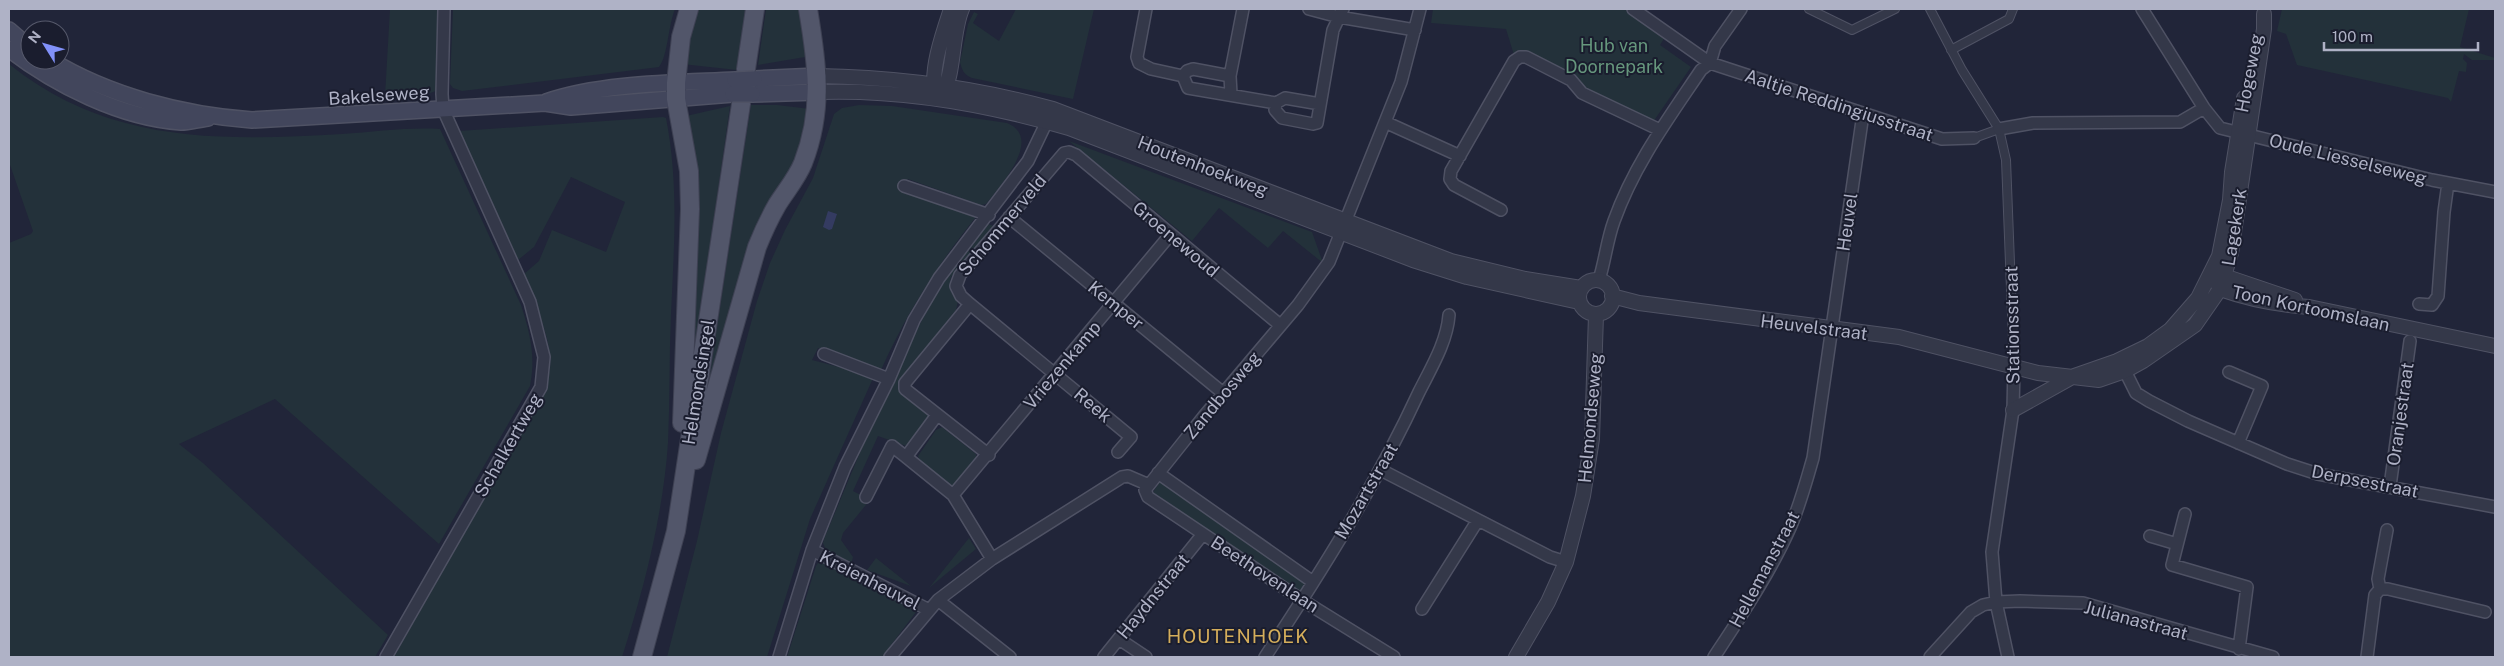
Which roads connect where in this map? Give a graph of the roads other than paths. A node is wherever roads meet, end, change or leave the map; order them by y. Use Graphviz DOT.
graph roads {
  1 [pos="444,9"];
  2 [pos="689,9"];
  3 [pos="755,9"];
  4 [pos="808,9"];
  5 [pos="951,9"];
  6 [pos="962,9"];
  7 [pos="1146,9"];
  8 [pos="1243,9"];
  9 [pos="1310,9"];
  10 [pos="1420,9"];
  11 [pos="1633,9"];
  12 [pos="1740,9"];
  13 [pos="1809,9"];
  14 [pos="1895,9"];
  15 [pos="1930,9"];
  16 [pos="2013,9"];
  17 [pos="2142,9"];
  18 [pos="2265,12"];
  19 [pos="1341,13"];
  20 [pos="9,30"];
  21 [pos="1415,30"];
  22 [pos="20,39"];
  23 [pos="9,50"];
  24 [pos="1951,50"];
  25 [pos="1710,63"];
  26 [pos="70,70"];
  27 [pos="1183,76"];
  28 [pos="1230,76"];
  29 [pos="818,84"];
  30 [pos="933,84"];
  31 [pos="948,86"];
  32 [pos="743,87"];
  33 [pos="676,91"];
  34 [pos="1231,94"];
  35 [pos="938,99"];
  36 [pos="1276,103"];
  37 [pos="1320,104"];
  38 [pos="2204,108"];
  39 [pos="443,109"];
  40 [pos="1053,109"];
  41 [pos="1863,114"];
  42 [pos="215,117"];
  43 [pos="1048,122"];
  44 [pos="1385,122"];
  45 [pos="1999,129"];
  46 [pos="1660,130"];
  47 [pos="2243,134"];
  48 [pos="1974,138"];
  49 [pos="1072,153"];
  50 [pos="1460,156"];
  51 [pos="2448,183"];
  52 [pos="904,186"];
  53 [pos="2495,192"];
  54 [pos="1501,210"];
  55 [pos="989,215"];
  56 [pos="1009,217"];
  57 [pos="1344,226"];
  58 [pos="1170,235"];
  59 [pos="2219,279"];
  60 [pos="1599,280"];
  61 [pos="1580,295"];
  62 [pos="1612,296"];
  63 [pos="1114,303"];
  64 [pos="970,304"];
  65 [pos="2419,304"];
  66 [pos="2309,307"];
  67 [pos="1596,314"];
  68 [pos="1449,315"];
  69 [pos="1280,326"];
  70 [pos="1832,330"];
  71 [pos="2410,341"];
  72 [pos="2495,346"];
  73 [pos="824,354"];
  74 [pos="2014,366"];
  75 [pos="2125,371"];
  76 [pos="2229,372"];
  77 [pos="1055,374"];
  78 [pos="2074,376"];
  79 [pos="889,379"];
  80 [pos="1223,393"];
  81 [pos="2013,410"];
  82 [pos="938,415"];
  83 [pos="2238,443"];
  84 [pos="1118,452"];
  85 [pos="687,454"];
  86 [pos="989,454"];
  87 [pos="906,457"];
  88 [pos="1381,470"];
  89 [pos="1158,473"];
  90 [pos="1148,485"];
  91 [pos="2390,486"];
  92 [pos="953,495"];
  93 [pos="866,497"];
  94 [pos="2495,507"];
  95 [pos="2185,514"];
  96 [pos="1478,520"];
  97 [pos="2387,530"];
  98 [pos="676,531"];
  99 [pos="1203,534"];
  100 [pos="2150,536"];
  101 [pos="2177,544"];
  102 [pos="812,550"];
  103 [pos="992,559"];
  104 [pos="1566,562"];
  105 [pos="1313,582"];
  106 [pos="2380,589"];
  107 [pos="938,600"];
  108 [pos="1302,600"];
  109 [pos="1996,602"];
  110 [pos="1422,609"];
  111 [pos="929,610"];
  112 [pos="2485,612"];
  113 [pos="1119,639"];
  114 [pos="2239,649"];
  115 [pos="386,657"];
  116 [pos="642,657"];
  117 [pos="780,657"];
  118 [pos="890,657"];
  119 [pos="1010,657"];
  120 [pos="1104,657"];
  121 [pos="1146,657"];
  122 [pos="1265,657"];
  123 [pos="1394,657"];
  124 [pos="1516,657"];
  125 [pos="1714,657"];
  126 [pos="1930,657"];
  127 [pos="2008,657"];
  128 [pos="2273,657"];
  129 [pos="2367,657"];
  1 -- 39 [label="street"];
  2 -- 33 [label="main road"];
  3 -- 32 [label="main road, Helmondsingel"];
  4 -- 29 [label="main road"];
  5 -- 30 [label="street"];
  6 -- 31 [label="street"];
  7 -- 27 [label="street"];
  8 -- 28 [label="street"];
  9 -- 19 [label="street"];
  10 -- 21 [label="street, Zandbosweg"];
  11 -- 25 [label="street, Aaltje Reddingiusstraat"];
  12 -- 25 [label="street"];
  13 -- 14 [label="street"];
  15 -- 24 [label="street, Stationsstraat"];
  16 -- 24 [label="street"];
  17 -- 38 [label="street, Oude Liesselseweg"];
  18 -- 47 [label="street, Hogeweg"];
  19 -- 21 [label="street"];
  19 -- 37 [label="street"];
  20 -- 22 [label="main road"];
  21 -- 44 [label="street, Zandbosweg"];
  23 -- 42 [label="main road, Bakelseweg"];
  24 -- 45 [label="street, Stationsstraat"];
  25 -- 41 [label="street, Aaltje Reddingiusstraat"];
  25 -- 46 [label="street"];
  26 -- 42 [label="main road, Bakelseweg"];
  27 -- 28 [label="street"];
  27 -- 34 [label="street"];
  28 -- 34 [label="street"];
  29 -- 30 [label="street, Houtenhoekweg"];
  29 -- 32 [label="main road, Bakelseweg"];
  29 -- 35 [label="street, Houtenhoekweg"];
  29 -- 98 [label="main road"];
  30 -- 31 [label="street, Houtenhoekweg"];
  30 -- 35 [label="street"];
  31 -- 35 [label="street"];
  31 -- 40 [label="street, Houtenhoekweg"];
  32 -- 33 [label="main road, Bakelseweg"];
  32 -- 85 [label="main road, Helmondsingel"];
  33 -- 39 [label="main road, Bakelseweg"];
  33 -- 85 [label="main road"];
  34 -- 36 [label="street"];
  35 -- 43 [label="street, Houtenhoekweg"];
  36 -- 37 [label="street"];
  36 -- 37 [label="street"];
  38 -- 45 [label="street"];
  38 -- 47 [label="street, Oude Liesselseweg"];
  39 -- 42 [label="main road, Bakelseweg"];
  39 -- 115 [label="street, Schalkertweg"];
  40 -- 43 [label="street, Schommerveld"];
  40 -- 57 [label="street, Houtenhoekweg"];
  41 -- 48 [label="street, Aaltje Reddingiusstraat"];
  41 -- 70 [label="street, Heuvel"];
  43 -- 55 [label="street, Schommerveld"];
  43 -- 57 [label="street, Houtenhoekweg"];
  44 -- 50 [label="street"];
  44 -- 57 [label="street, Zandbosweg"];
  45 -- 48 [label="street, Aaltje Reddingiusstraat"];
  45 -- 74 [label="street, Stationsstraat"];
  46 -- 50 [label="street"];
  46 -- 60 [label="street"];
  47 -- 51 [label="street, Oude Liesselseweg"];
  47 -- 59 [label="street, Lagekerk"];
  49 -- 56 [label="street, Schommerveld"];
  49 -- 58 [label="street, Groenewoud"];
  50 -- 54 [label="street"];
  51 -- 53 [label="street, Oude Liesselseweg"];
  51 -- 65 [label="street, Oude Liesselseweg"];
  52 -- 55 [label="street, Schommerveld"];
  55 -- 79 [label="street, Schommerveld"];
  56 -- 63 [label="street, Kemper"];
  56 -- 64 [label="street, Schommerveld"];
  57 -- 61 [label="street, Houtenhoekweg"];
  57 -- 69 [label="street, Zandbosweg"];
  58 -- 63 [label="street, Vriezenkamp"];
  58 -- 69 [label="street, Groenewoud"];
  59 -- 66 [label="street, Toon Kortoomslaan"];
  59 -- 66 [label="street, Toon Kortoomslaan"];
  59 -- 75 [label="street, Lagekerk"];
  59 -- 78 [label="street, Lagekerk"];
  60 -- 61 [label="street"];
  60 -- 62 [label="street"];
  61 -- 67 [label="street"];
  62 -- 67 [label="street"];
  62 -- 70 [label="street, Heuvelstraat"];
  63 -- 77 [label="street, Vriezenkamp"];
  63 -- 80 [label="street, Kemper"];
  64 -- 77 [label="street, Reek"];
  64 -- 82 [label="street, Schommerveld"];
  66 -- 72 [label="street, Toon Kortoomslaan"];
  67 -- 104 [label="street, Helmondseweg"];
  68 -- 88 [label="street, Mozartstraat"];
  69 -- 80 [label="street, Zandbosweg"];
  70 -- 74 [label="street, Heuvelstraat"];
  70 -- 125 [label="street, Hellemanstraat"];
  71 -- 91 [label="street, Oranjestraat"];
  73 -- 79 [label="street"];
  74 -- 78 [label="street, Lagekerk"];
  74 -- 81 [label="street, Stationsstraat"];
  75 -- 78 [label="street, Lagekerk"];
  75 -- 83 [label="street, Derpsestraat"];
  76 -- 83 [label="street"];
  77 -- 84 [label="street, Reek"];
  77 -- 86 [label="street, Vriezenkamp"];
  78 -- 81 [label="street"];
  79 -- 102 [label="street, Schommerveld"];
  80 -- 89 [label="street, Zandbosweg"];
  81 -- 109 [label="street, Stationsstraat"];
  82 -- 86 [label="street"];
  82 -- 87 [label="street"];
  83 -- 91 [label="street, Derpsestraat"];
  85 -- 98 [label="main road, Helmondsingel"];
  86 -- 92 [label="street, Vriezenkamp"];
  87 -- 92 [label="street"];
  87 -- 93 [label="street"];
  88 -- 96 [label="street"];
  88 -- 105 [label="street, Mozartstraat"];
  89 -- 90 [label="street, Zandbosweg"];
  89 -- 105 [label="street, Beethovenlaan"];
  90 -- 99 [label="street, Beethovenlaan"];
  90 -- 103 [label="street"];
  91 -- 94 [label="street, Derpsestraat"];
  92 -- 103 [label="street"];
  95 -- 101 [label="street"];
  96 -- 104 [label="street"];
  96 -- 110 [label="street"];
  97 -- 106 [label="street"];
  98 -- 116 [label="main road, Helmondsingel"];
  99 -- 108 [label="street, Beethovenlaan"];
  99 -- 113 [label="street, Haydnstraat"];
  100 -- 101 [label="street"];
  101 -- 114 [label="street"];
  102 -- 111 [label="street, Kreienheuvel"];
  102 -- 117 [label="street, Schommerveld"];
  103 -- 107 [label="street"];
  104 -- 124 [label="street, Helmondseweg"];
  105 -- 108 [label="street, Mozartstraat"];
  106 -- 112 [label="street"];
  106 -- 129 [label="street"];
  107 -- 111 [label="street"];
  107 -- 119 [label="street"];
  108 -- 122 [label="street, Mozartstraat"];
  108 -- 123 [label="street, Beethovenlaan"];
  109 -- 114 [label="street, Julianastraat"];
  109 -- 126 [label="street"];
  109 -- 127 [label="street, Stationsstraat"];
  111 -- 118 [label="street"];
  113 -- 120 [label="street, Haydnstraat"];
  113 -- 121 [label="street"];
  114 -- 128 [label="street, Julianastraat"];
}
